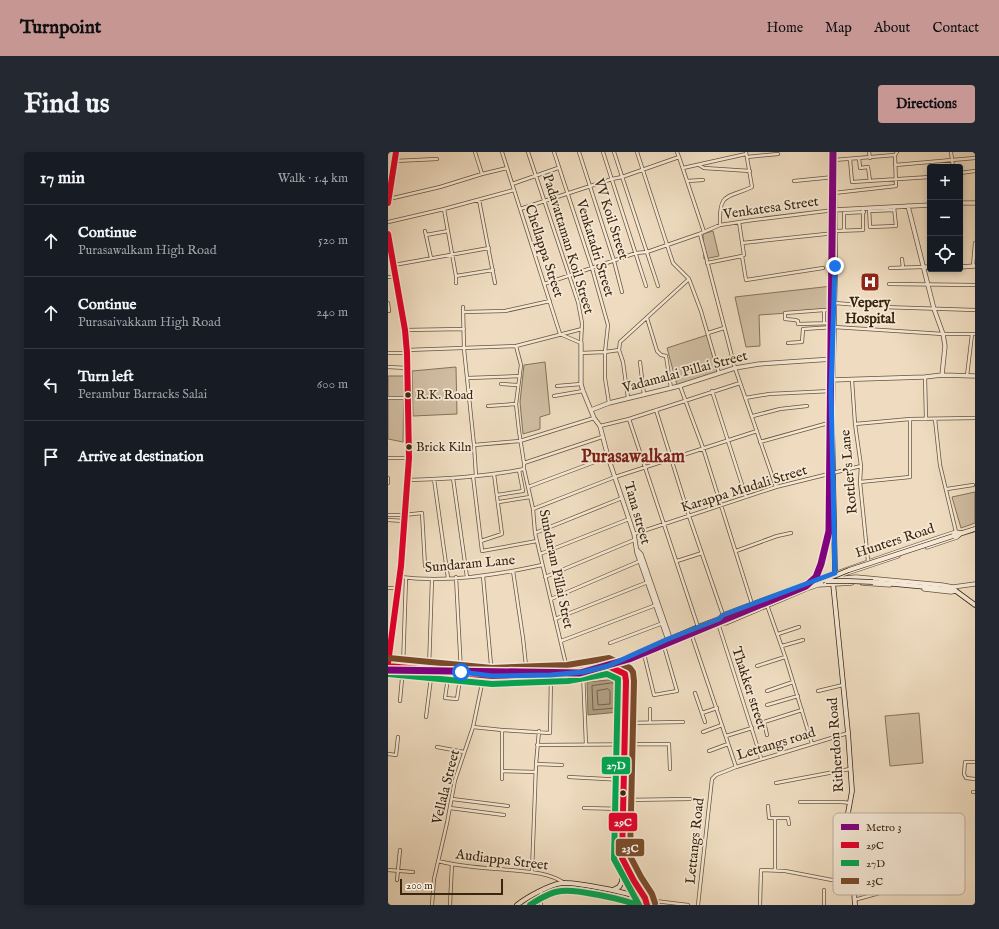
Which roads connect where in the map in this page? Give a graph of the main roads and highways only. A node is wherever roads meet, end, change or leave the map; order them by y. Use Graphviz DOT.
graph roads {
  1 [pos="396,152"];
  2 [pos="834,152"];
  3 [pos="388,201"];
  4 [pos="388,234"];
  5 [pos="388,237"];
  6 [pos="390,259"];
  7 [pos="975,529"];
  8 [pos="822,581"];
  9 [pos="975,605"];
  10 [pos="721,620"];
  11 [pos="391,625"];
  12 [pos="390,637"];
  13 [pos="669,640"];
  14 [pos="388,663"];
  15 [pos="388,666"];
  16 [pos="608,666"];
  17 [pos="624,674"];
  18 [pos="848,813"];
  19 [pos="622,858"];
  20 [pos="612,890"];
  21 [pos="517,905"];
  22 [pos="647,905"];
  1 -- 3 [label="main road"];
  2 -- 18 [label="main road, Ritherdon Road"];
  4 -- 5 [label="main road"];
  5 -- 6 [label="main road"];
  6 -- 11 [label="main road"];
  7 -- 8 [label="main road, bridge"];
  8 -- 9 [label="main road, bridge"];
  8 -- 10 [label="main road"];
  10 -- 13 [label="main road"];
  10 -- 13 [label="main road"];
  11 -- 12 [label="main road"];
  12 -- 14 [label="main road"];
  13 -- 16 [label="main road"];
  13 -- 17 [label="main road"];
  15 -- 16 [label="main road"];
  16 -- 17 [label="main road"];
  17 -- 19 [label="main road"];
  19 -- 20 [label="main road"];
  19 -- 22 [label="main road"];
  20 -- 21 [label="main road"];
  20 -- 22 [label="main road"];
}
